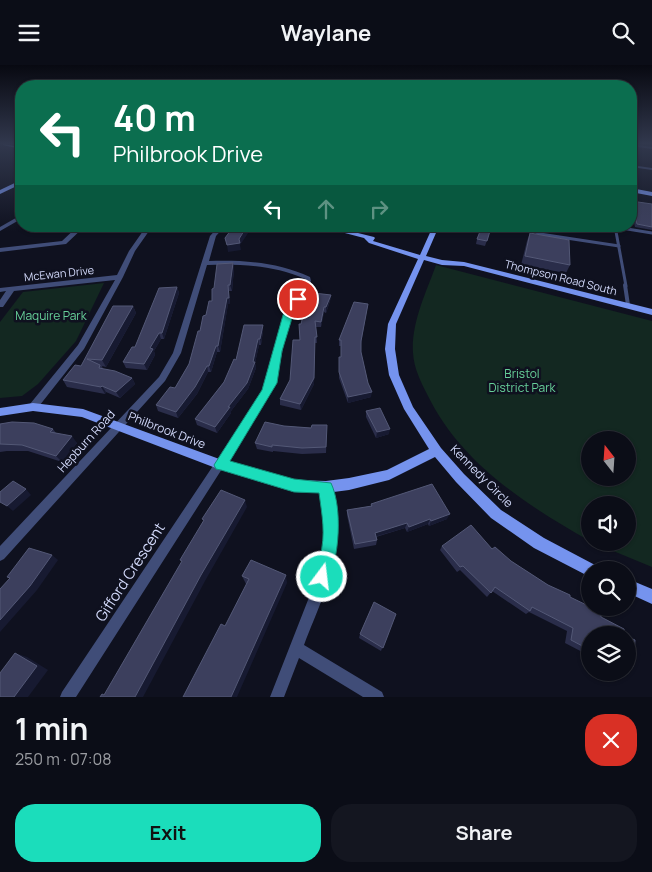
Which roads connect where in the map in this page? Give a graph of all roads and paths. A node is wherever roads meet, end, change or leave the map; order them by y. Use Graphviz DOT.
graph roads {
  1 [pos="15,185"];
  2 [pos="637,191"];
  3 [pos="0,192"];
  4 [pos="652,194"];
  5 [pos="15,220"];
  6 [pos="0,229"];
  7 [pos="637,231"];
  8 [pos="76,232"];
  9 [pos="145,232"];
  10 [pos="217,232"];
  11 [pos="344,232"];
  12 [pos="433,232"];
  13 [pos="536,232"];
  14 [pos="616,232"];
  15 [pos="652,233"];
  16 [pos="619,246"];
  17 [pos="0,250"];
  18 [pos="424,253"];
  19 [pos="205,263"];
  20 [pos="120,277"];
  21 [pos="12,289"];
  22 [pos="0,290"];
  23 [pos="0,305"];
  24 [pos="628,305"];
  25 [pos="652,312"];
  26 [pos="33,407"];
  27 [pos="0,412"];
  28 [pos="118,426"];
  29 [pos="437,451"];
  30 [pos="221,465"];
  31 [pos="326,487"];
  32 [pos="1,551"];
  33 [pos="581,565"];
  34 [pos="636,590"];
  35 [pos="652,597"];
  36 [pos="295,648"];
  37 [pos="67,697"];
  38 [pos="277,697"];
  39 [pos="377,697"];
  1 -- 3 [label="street"];
  2 -- 4 [label="street"];
  5 -- 6 [label="street"];
  7 -- 15 [label="lane"];
  8 -- 17 [label="street"];
  9 -- 20 [label="street"];
  10 -- 19 [label="street, Hepburn Road"];
  11 -- 18 [label="street, Thompson Road South"];
  12 -- 18 [label="street, Kennedy Circle"];
  13 -- 16 [label="lane"];
  14 -- 16 [label="lane"];
  16 -- 24 [label="lane"];
  18 -- 24 [label="street, Thompson Road South"];
  18 -- 29 [label="street, Kennedy Circle"];
  19 -- 28 [label="street, Hepburn Road"];
  19 -- 30 [label="street"];
  20 -- 21 [label="street, McEwan Drive"];
  20 -- 26 [label="street"];
  21 -- 22 [label="street, McEwan Drive"];
  21 -- 23 [label="street"];
  24 -- 25 [label="street, Thompson Road South"];
  26 -- 27 [label="street, Philbrook Drive"];
  26 -- 28 [label="street, Philbrook Drive"];
  28 -- 30 [label="street, Philbrook Drive"];
  28 -- 32 [label="street, Hepburn Road"];
  29 -- 31 [label="street, Philbrook Drive"];
  29 -- 33 [label="street, Kennedy Circle"];
  30 -- 31 [label="street, Philbrook Drive"];
  30 -- 37 [label="street, Gifford Crescent"];
  31 -- 36 [label="street"];
  34 -- 35 [label="street"];
  36 -- 38 [label="street"];
  36 -- 39 [label="street"];
}
